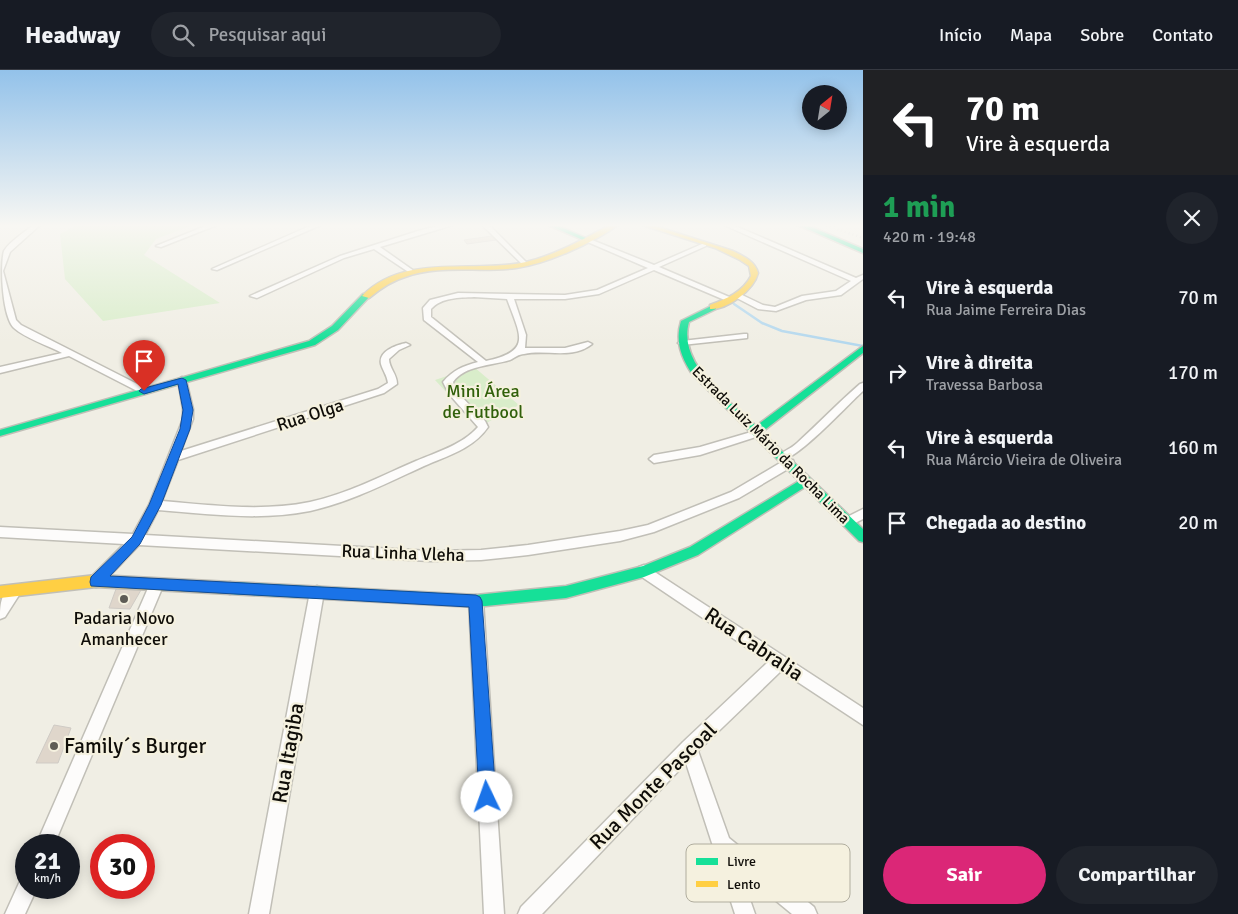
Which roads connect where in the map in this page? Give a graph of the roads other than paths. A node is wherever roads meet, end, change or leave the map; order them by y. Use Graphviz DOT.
graph roads {
  1 [pos="226,264"];
  2 [pos="325,264"];
  3 [pos="401,264"];
  4 [pos="522,264"];
  5 [pos="646,264"];
  6 [pos="658,264"];
  7 [pos="749,264"];
  8 [pos="824,264"];
  9 [pos="652,267"];
  10 [pos="215,269"];
  11 [pos="0,271"];
  12 [pos="412,272"];
  13 [pos="860,279"];
  14 [pos="1,284"];
  15 [pos="254,296"];
  16 [pos="510,296"];
  17 [pos="733,298"];
  18 [pos="744,336"];
  19 [pos="682,343"];
  20 [pos="406,344"];
  21 [pos="588,344"];
  22 [pos="862,350"];
  23 [pos="520,351"];
  24 [pos="72,353"];
  25 [pos="484,363"];
  26 [pos="0,370"];
  27 [pos="182,380"];
  28 [pos="863,386"];
  29 [pos="144,391"];
  30 [pos="757,432"];
  31 [pos="0,434"];
  32 [pos="174,457"];
  33 [pos="654,459"];
  34 [pos="786,460"];
  35 [pos="807,481"];
  36 [pos="155,505"];
  37 [pos="863,514"];
  38 [pos="847,522"];
  39 [pos="0,532"];
  40 [pos="863,537"];
  41 [pos="136,540"];
  42 [pos="644,572"];
  43 [pos="96,582"];
  44 [pos="156,586"];
  45 [pos="7,592"];
  46 [pos="317,592"];
  47 [pos="476,601"];
  48 [pos="0,613"];
  49 [pos="780,661"];
  50 [pos="863,717"];
  51 [pos="689,748"];
  52 [pos="50,834"];
  53 [pos="723,844"];
  54 [pos="22,899"];
  55 [pos="741,902"];
  56 [pos="793,902"];
  57 [pos="15,914"];
  58 [pos="259,914"];
  59 [pos="494,914"];
  60 [pos="528,914"];
  61 [pos="745,914"];
  62 [pos="808,914"];
  1 -- 10 [label="street"];
  2 -- 15 [label="street"];
  3 -- 12 [label="street"];
  4 -- 12 [label="main road"];
  5 -- 9 [label="street"];
  6 -- 9 [label="street"];
  7 -- 17 [label="main road"];
  8 -- 13 [label="street"];
  9 -- 16 [label="street"];
  9 -- 17 [label="street"];
  11 -- 14 [label="street"];
  12 -- 27 [label="main road"];
  13 -- 17 [label="street"];
  14 -- 24 [label="street"];
  16 -- 23 [label="street"];
  16 -- 25 [label="street"];
  17 -- 19 [label="main road"];
  18 -- 19 [label="street"];
  19 -- 30 [label="main road, Estrada Luiz Mário da Rocha Lima"];
  20 -- 32 [label="street, Rua Olga"];
  21 -- 23 [label="street"];
  22 -- 30 [label="main road"];
  23 -- 25 [label="street"];
  24 -- 26 [label="street"];
  24 -- 29 [label="street"];
  25 -- 36 [label="street"];
  27 -- 29 [label="main road"];
  27 -- 32 [label="street"];
  28 -- 34 [label="street, Rua Linha Vleha"];
  29 -- 31 [label="main road"];
  30 -- 33 [label="street"];
  30 -- 34 [label="main road, Estrada Luiz Mário da Rocha Lima"];
  32 -- 36 [label="street"];
  34 -- 35 [label="main road, Estrada Luiz Mário da Rocha Lima"];
  34 -- 41 [label="street, Rua Linha Vleha"];
  35 -- 38 [label="main road, Estrada Luiz Mário da Rocha Lima"];
  35 -- 42 [label="main road"];
  36 -- 41 [label="street"];
  37 -- 38 [label="street"];
  38 -- 40 [label="main road, Estrada Luiz Mário da Rocha Lima"];
  39 -- 41 [label="street, Rua Linha Vleha"];
  41 -- 43 [label="street"];
  42 -- 47 [label="main road"];
  42 -- 49 [label="street, Rua Cabralia"];
  43 -- 44 [label="main road"];
  43 -- 45 [label="main road"];
  44 -- 46 [label="main road"];
  44 -- 52 [label="street"];
  45 -- 48 [label="street"];
  46 -- 47 [label="main road"];
  46 -- 58 [label="street, Rua Itagiba"];
  47 -- 59 [label="street"];
  49 -- 50 [label="street, Rua Cabralia"];
  49 -- 51 [label="street, Rua Monte Pascoal"];
  51 -- 53 [label="street"];
  51 -- 60 [label="street, Rua Monte Pascoal"];
  54 -- 57 [label="street"];
  55 -- 61 [label="street"];
  56 -- 62 [label="street"];
}
